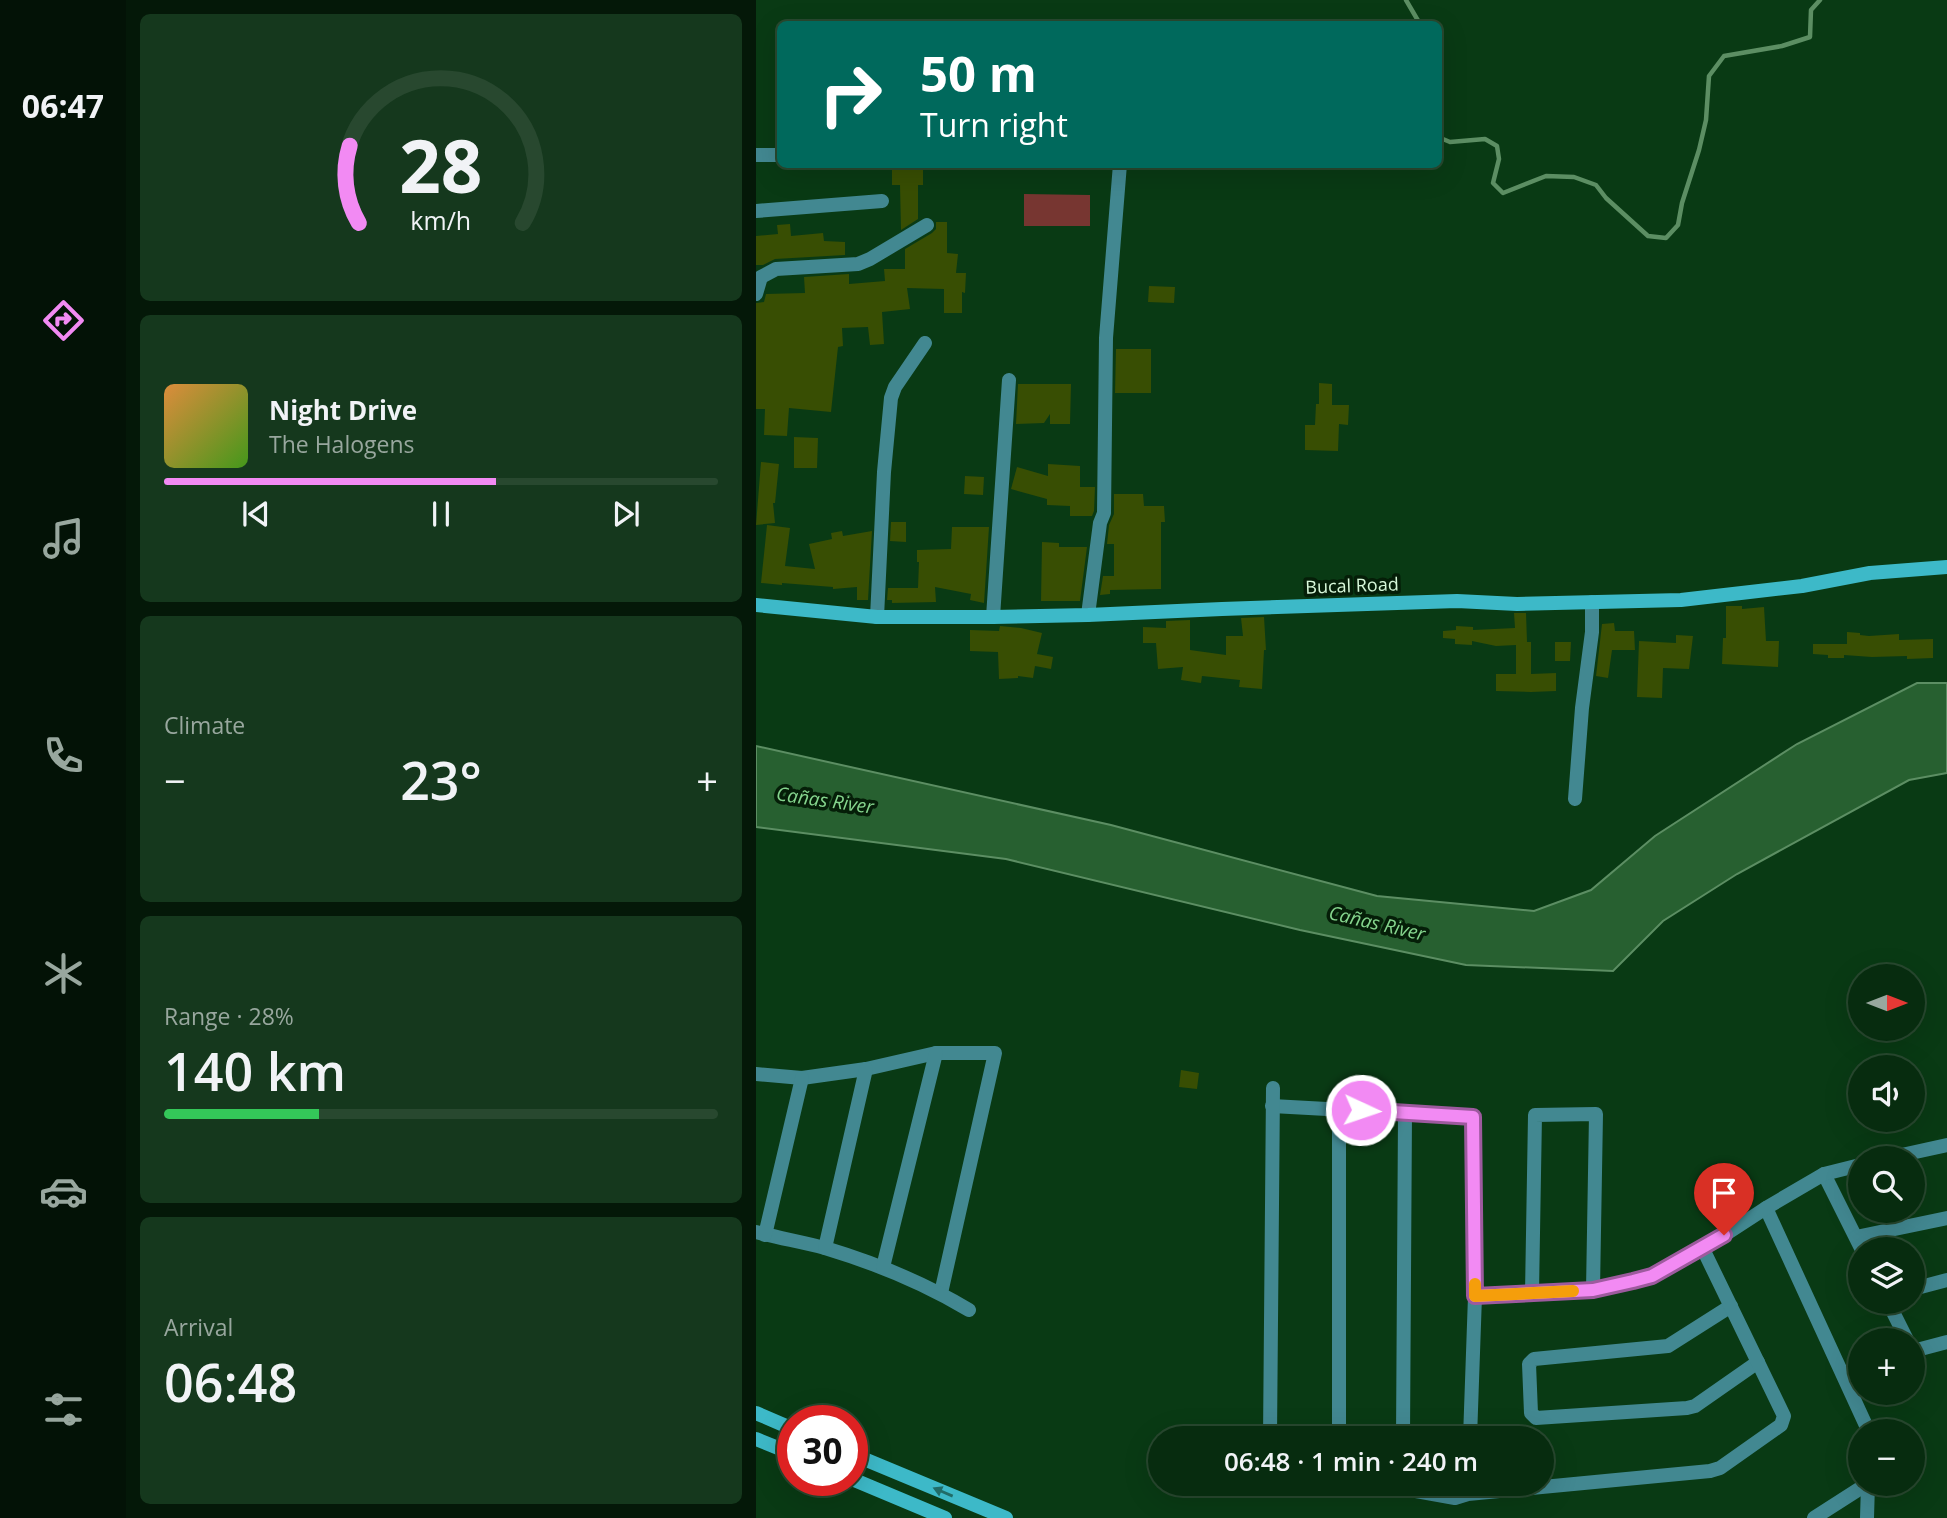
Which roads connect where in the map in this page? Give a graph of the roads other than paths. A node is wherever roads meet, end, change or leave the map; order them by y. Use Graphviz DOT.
graph roads {
  1 [pos="756,155"];
  2 [pos="777,155"];
  3 [pos="1120,168"];
  4 [pos="882,201"];
  5 [pos="756,211"];
  6 [pos="928,225"];
  7 [pos="759,277"];
  8 [pos="756,294"];
  9 [pos="925,343"];
  10 [pos="1009,380"];
  11 [pos="1947,566"];
  12 [pos="1592,602"];
  13 [pos="756,605"];
  14 [pos="1088,615"];
  15 [pos="877,617"];
  16 [pos="993,617"];
  17 [pos="1575,799"];
  18 [pos="936,1053"];
  19 [pos="866,1069"];
  20 [pos="756,1074"];
  21 [pos="802,1078"];
  22 [pos="1273,1088"];
  23 [pos="1272,1106"];
  24 [pos="1339,1109"];
  25 [pos="1405,1113"];
  26 [pos="1947,1145"];
  27 [pos="1925,1150"];
  28 [pos="1848,1168"];
  29 [pos="1824,1174"];
  30 [pos="1766,1208"];
  31 [pos="1947,1218"];
  32 [pos="761,1233"];
  33 [pos="1856,1237"];
  34 [pos="1880,1237"];
  35 [pos="825,1248"];
  36 [pos="1703,1248"];
  37 [pos="883,1267"];
  38 [pos="1947,1280"];
  39 [pos="1925,1286"];
  40 [pos="1593,1290"];
  41 [pos="941,1293"];
  42 [pos="1532,1293"];
  43 [pos="1475,1296"];
  44 [pos="1731,1306"];
  45 [pos="969,1310"];
  46 [pos="1947,1342"];
  47 [pos="1925,1348"];
  48 [pos="1758,1362"];
  49 [pos="756,1413"];
  50 [pos="1862,1419"];
  51 [pos="777,1422"];
  52 [pos="1270,1426"];
  53 [pos="1339,1426"];
  54 [pos="1403,1426"];
  55 [pos="1470,1426"];
  56 [pos="756,1439"];
  57 [pos="777,1448"];
  58 [pos="868,1461"];
  59 [pos="1554,1482"];
  60 [pos="868,1486"];
  61 [pos="1849,1496"];
  62 [pos="1868,1496"];
  63 [pos="945,1518"];
  64 [pos="1006,1518"];
  65 [pos="1814,1518"];
  66 [pos="1867,1518"];
  1 -- 2 [label="street"];
  3 -- 14 [label="street"];
  4 -- 5 [label="street"];
  6 -- 7 [label="street"];
  7 -- 8 [label="street"];
  9 -- 15 [label="street"];
  10 -- 16 [label="street"];
  11 -- 12 [label="street, Bucal Road"];
  12 -- 14 [label="street, Bucal Road"];
  12 -- 17 [label="street"];
  13 -- 15 [label="street, Bucal Road"];
  14 -- 16 [label="street, Bucal Road"];
  15 -- 16 [label="street, Bucal Road"];
  18 -- 19 [label="street"];
  18 -- 37 [label="street"];
  18 -- 41 [label="street"];
  19 -- 21 [label="street"];
  19 -- 35 [label="street"];
  20 -- 21 [label="street"];
  21 -- 32 [label="street"];
  22 -- 23 [label="street"];
  23 -- 24 [label="street"];
  23 -- 52 [label="street"];
  24 -- 25 [label="street"];
  24 -- 53 [label="street"];
  25 -- 43 [label="street"];
  25 -- 54 [label="street"];
  26 -- 27 [label="street"];
  28 -- 29 [label="street"];
  29 -- 30 [label="street"];
  29 -- 33 [label="street"];
  30 -- 36 [label="street"];
  30 -- 50 [label="street"];
  31 -- 34 [label="street"];
  32 -- 35 [label="street"];
  35 -- 37 [label="street"];
  36 -- 40 [label="street"];
  36 -- 44 [label="street"];
  37 -- 41 [label="street"];
  38 -- 39 [label="street"];
  40 -- 42 [label="street"];
  40 -- 42 [label="street"];
  41 -- 45 [label="street"];
  42 -- 43 [label="street"];
  43 -- 55 [label="street"];
  44 -- 48 [label="street"];
  44 -- 48 [label="street"];
  46 -- 47 [label="street"];
  48 -- 59 [label="street"];
  49 -- 51 [label="street"];
  56 -- 57 [label="street"];
  64 -- 58 [label="street, one-way"];
  60 -- 63 [label="street"];
  61 -- 65 [label="street"];
  62 -- 66 [label="street"];
}
